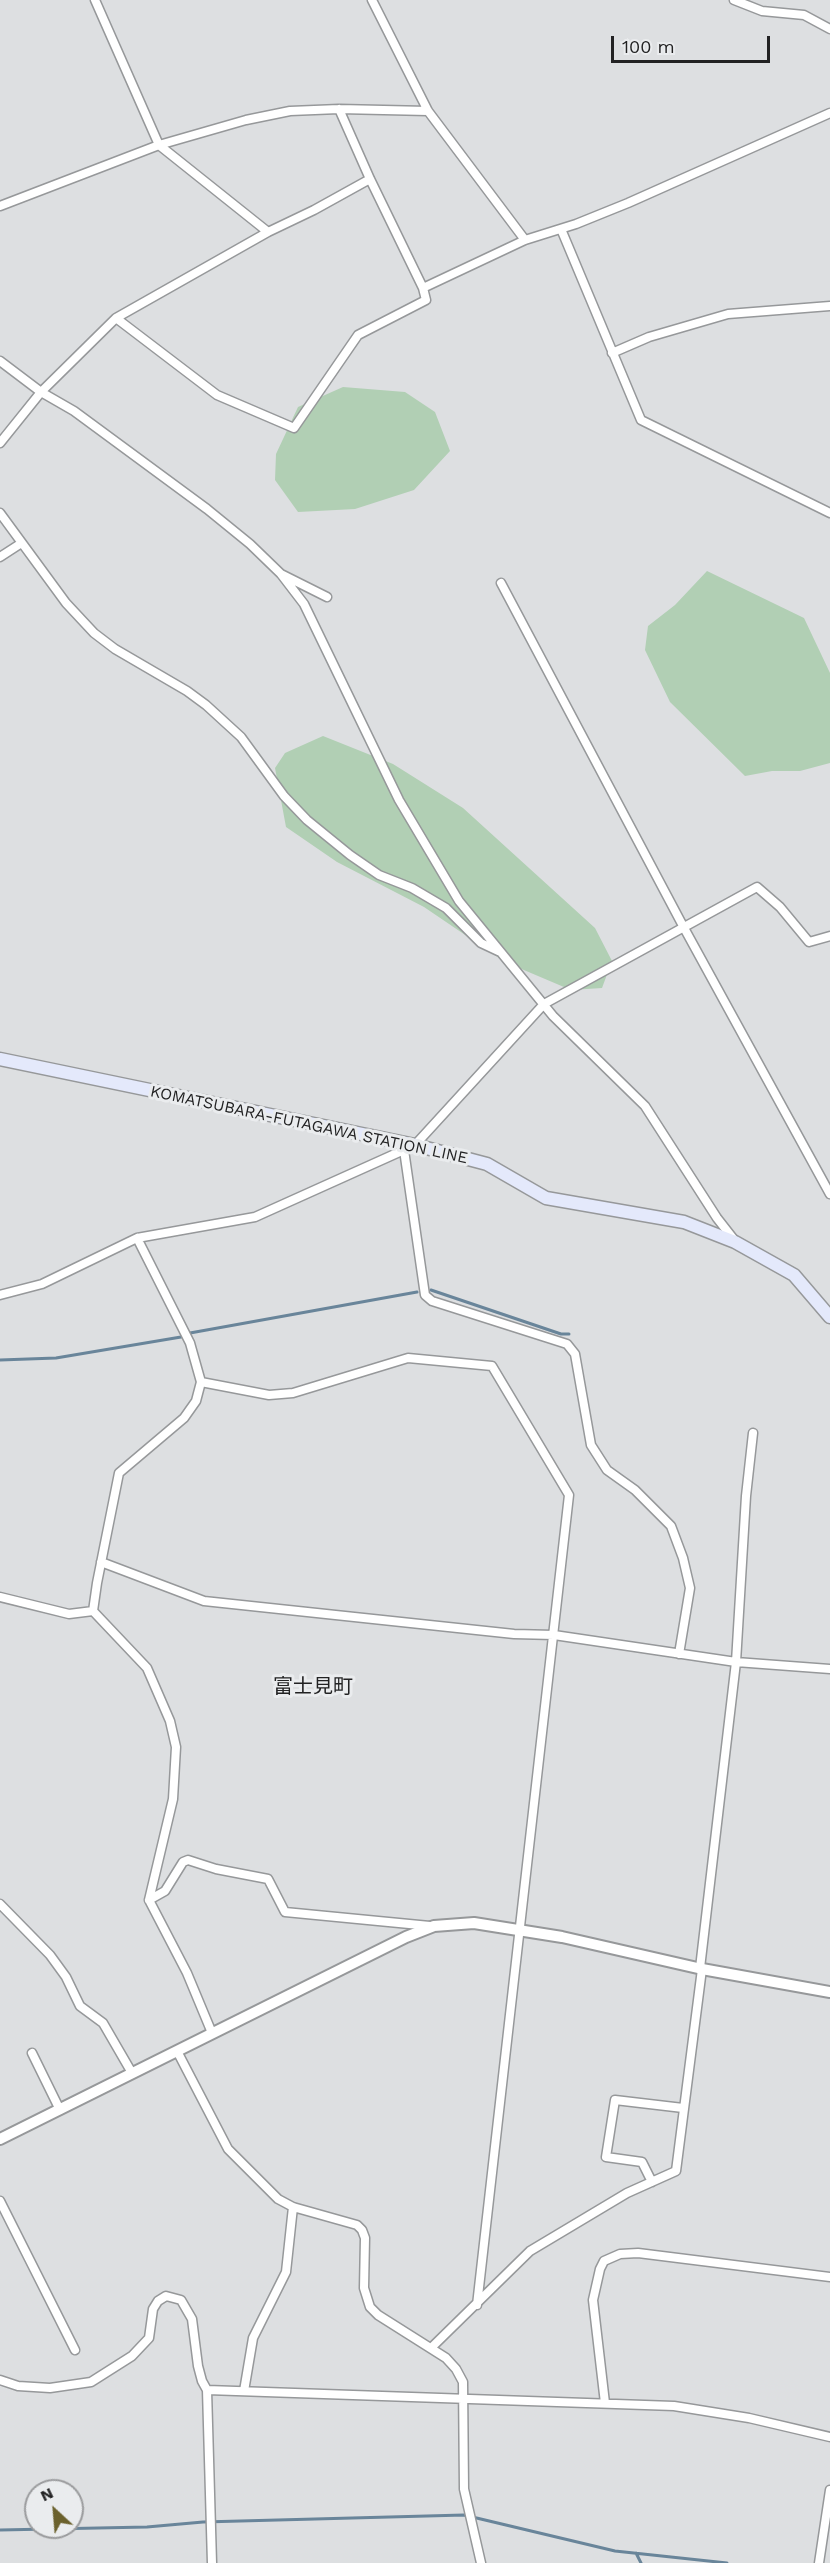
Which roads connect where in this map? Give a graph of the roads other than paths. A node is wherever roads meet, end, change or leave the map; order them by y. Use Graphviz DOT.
graph roads {
  1 [pos="95,0"];
  2 [pos="372,0"];
  3 [pos="734,0"];
  4 [pos="830,29"];
  5 [pos="339,109"];
  6 [pos="428,111"];
  7 [pos="830,113"];
  8 [pos="159,145"];
  9 [pos="370,179"];
  10 [pos="0,206"];
  11 [pos="561,229"];
  12 [pos="268,232"];
  13 [pos="525,240"];
  14 [pos="423,288"];
  15 [pos="830,306"];
  16 [pos="117,318"];
  17 [pos="612,353"];
  18 [pos="0,361"];
  19 [pos="41,392"];
  20 [pos="0,442"];
  21 [pos="0,513"];
  22 [pos="830,513"];
  23 [pos="20,544"];
  24 [pos="0,557"];
  25 [pos="281,574"];
  26 [pos="501,583"];
  27 [pos="327,597"];
  28 [pos="683,927"];
  29 [pos="830,936"];
  30 [pos="501,952"];
  31 [pos="544,1004"];
  32 [pos="0,1059"];
  33 [pos="409,1148"];
  34 [pos="830,1194"];
  35 [pos="137,1238"];
  36 [pos="735,1242"];
  37 [pos="0,1295"];
  38 [pos="830,1317"];
  39 [pos="201,1382"];
  40 [pos="753,1433"];
  41 [pos="101,1562"];
  42 [pos="0,1597"];
  43 [pos="93,1611"];
  44 [pos="554,1635"];
  45 [pos="679,1654"];
  46 [pos="736,1662"];
  47 [pos="830,1669"];
  48 [pos="148,1900"];
  49 [pos="0,1904"];
  50 [pos="434,1926"];
  51 [pos="520,1930"];
  52 [pos="701,1968"];
  53 [pos="830,1992"];
  54 [pos="212,2033"];
  55 [pos="177,2051"];
  56 [pos="32,2053"];
  57 [pos="132,2073"];
  58 [pos="683,2108"];
  59 [pos="60,2109"];
  60 [pos="0,2139"];
  61 [pos="652,2181"];
  62 [pos="0,2201"];
  63 [pos="293,2207"];
  64 [pos="830,2277"];
  65 [pos="477,2305"];
  66 [pos="431,2349"];
  67 [pos="75,2350"];
  68 [pos="0,2380"];
  69 [pos="207,2390"];
  70 [pos="244,2391"];
  71 [pos="463,2399"];
  72 [pos="605,2403"];
  73 [pos="830,2437"];
  74 [pos="830,2490"];
  75 [pos="212,2563"];
  76 [pos="481,2563"];
  77 [pos="819,2563"];
  1 -- 8 [label="street"];
  2 -- 6 [label="street"];
  3 -- 4 [label="street"];
  5 -- 6 [label="street"];
  5 -- 8 [label="street"];
  5 -- 9 [label="street"];
  6 -- 13 [label="street"];
  7 -- 11 [label="street"];
  8 -- 10 [label="street"];
  8 -- 12 [label="street"];
  9 -- 12 [label="street"];
  9 -- 14 [label="street"];
  11 -- 13 [label="street"];
  11 -- 17 [label="street"];
  12 -- 16 [label="street"];
  13 -- 14 [label="street"];
  14 -- 16 [label="street"];
  15 -- 17 [label="street"];
  16 -- 19 [label="street"];
  17 -- 22 [label="street"];
  18 -- 19 [label="street"];
  19 -- 20 [label="street"];
  19 -- 25 [label="street"];
  21 -- 23 [label="street"];
  23 -- 24 [label="street"];
  23 -- 30 [label="street"];
  25 -- 27 [label="street"];
  25 -- 30 [label="street"];
  26 -- 28 [label="street"];
  28 -- 29 [label="street"];
  28 -- 31 [label="street"];
  28 -- 34 [label="street"];
  30 -- 31 [label="street"];
  31 -- 33 [label="street"];
  31 -- 36 [label="street"];
  32 -- 33 [label="main road, KOMATSUBARA-FUTAGAWA STATION LINE"];
  33 -- 35 [label="street"];
  33 -- 36 [label="main road, KOMATSUBARA-FUTAGAWA STATION LINE"];
  33 -- 45 [label="street"];
  35 -- 37 [label="street"];
  35 -- 39 [label="street"];
  36 -- 38 [label="main road, KOMATSUBARA-FUTAGAWA STATION LINE"];
  39 -- 41 [label="street"];
  39 -- 44 [label="street"];
  40 -- 46 [label="street"];
  41 -- 43 [label="street"];
  41 -- 44 [label="street"];
  42 -- 43 [label="street"];
  43 -- 48 [label="street"];
  44 -- 45 [label="street"];
  44 -- 51 [label="street"];
  45 -- 46 [label="street"];
  46 -- 47 [label="street"];
  46 -- 52 [label="street"];
  48 -- 50 [label="street"];
  48 -- 54 [label="street"];
  49 -- 57 [label="street"];
  50 -- 51 [label="street"];
  50 -- 54 [label="street"];
  51 -- 52 [label="street"];
  51 -- 65 [label="street"];
  52 -- 53 [label="street"];
  52 -- 58 [label="street"];
  54 -- 55 [label="street"];
  55 -- 57 [label="street"];
  55 -- 63 [label="street"];
  56 -- 59 [label="street"];
  57 -- 59 [label="street"];
  58 -- 61 [label="street"];
  58 -- 61 [label="street"];
  59 -- 60 [label="street"];
  61 -- 65 [label="street"];
  62 -- 67 [label="street"];
  63 -- 66 [label="street"];
  63 -- 70 [label="street"];
  64 -- 72 [label="street"];
  65 -- 66 [label="street"];
  66 -- 71 [label="street"];
  68 -- 69 [label="street"];
  69 -- 70 [label="street"];
  69 -- 75 [label="street"];
  70 -- 71 [label="street"];
  71 -- 72 [label="street"];
  71 -- 76 [label="street"];
  72 -- 73 [label="street"];
  74 -- 77 [label="street"];
}
